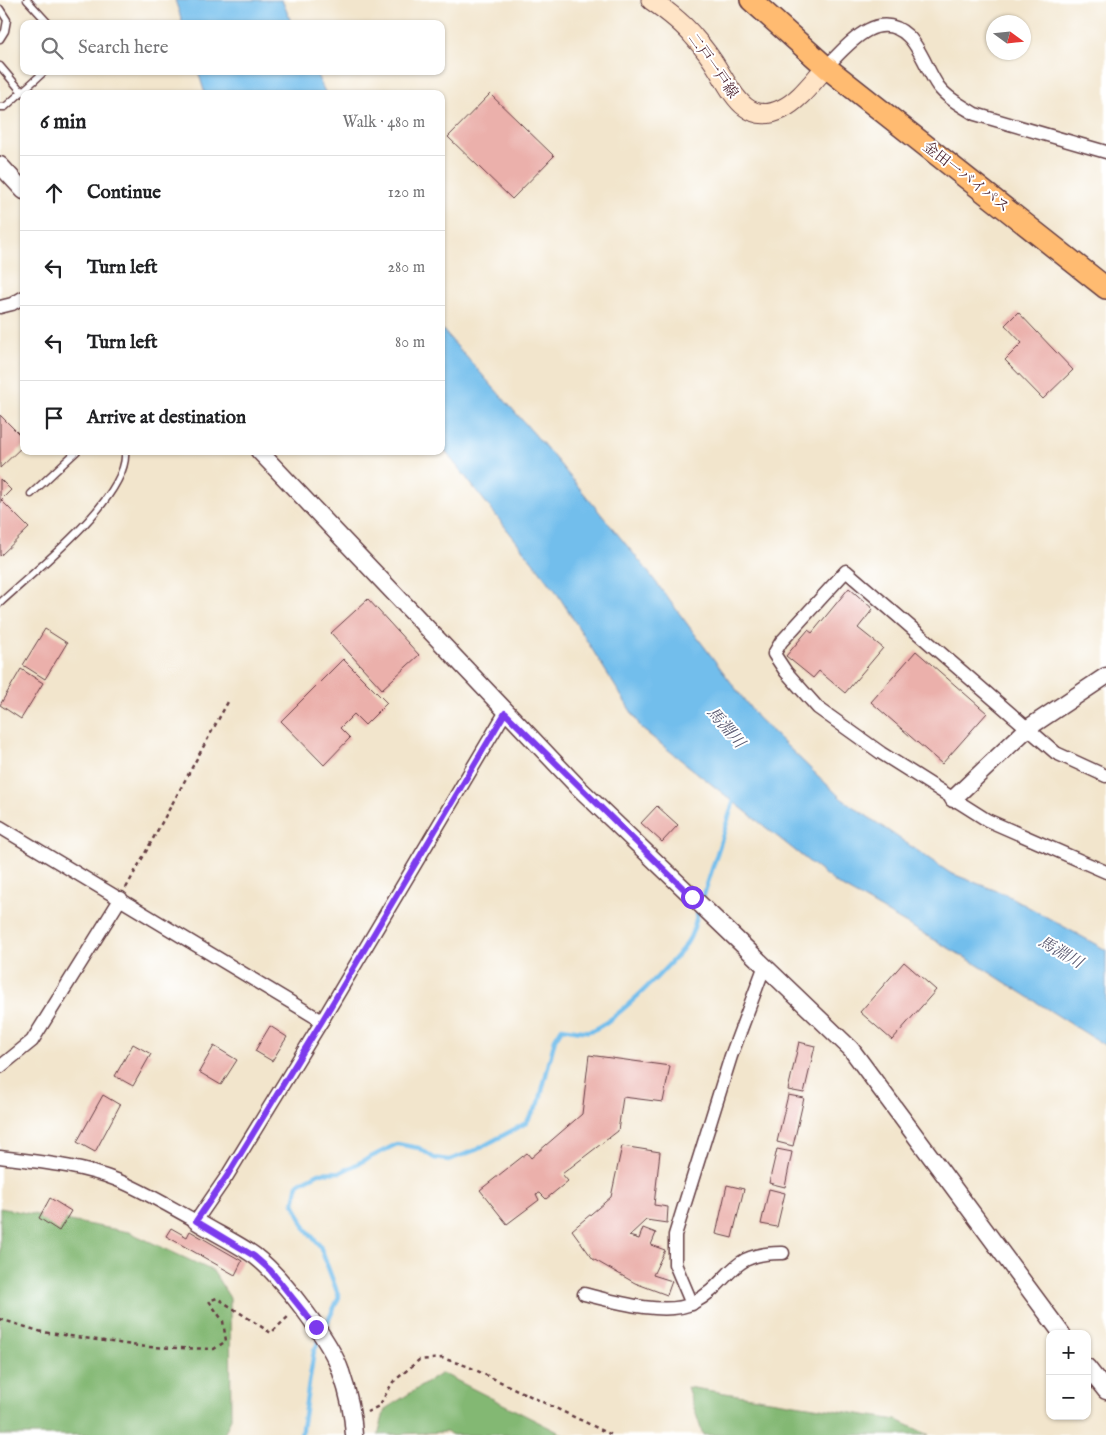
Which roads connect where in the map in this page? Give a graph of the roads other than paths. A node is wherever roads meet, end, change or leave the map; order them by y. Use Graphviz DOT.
graph roads {
  1 [pos="27,0"];
  2 [pos="651,0"];
  3 [pos="751,0"];
  4 [pos="0,9"];
  5 [pos="45,20"];
  6 [pos="0,39"];
  7 [pos="0,66"];
  8 [pos="826,67"];
  9 [pos="40,75"];
  10 [pos="20,90"];
  11 [pos="24,90"];
  12 [pos="20,94"];
  13 [pos="0,107"];
  14 [pos="1106,152"];
  15 [pos="0,164"];
  16 [pos="20,186"];
  17 [pos="1106,288"];
  18 [pos="20,299"];
  19 [pos="0,307"];
  20 [pos="73,455"];
  21 [pos="125,455"];
  22 [pos="263,455"];
  23 [pos="31,494"];
  24 [pos="0,602"];
  25 [pos="1106,676"];
  26 [pos="505,713"];
  27 [pos="1028,728"];
  28 [pos="1106,776"];
  29 [pos="953,799"];
  30 [pos="0,827"];
  31 [pos="1106,872"];
  32 [pos="121,898"];
  33 [pos="765,965"];
  34 [pos="322,1021"];
  35 [pos="0,1067"];
  36 [pos="0,1157"];
  37 [pos="196,1221"];
  38 [pos="783,1253"];
  39 [pos="584,1294"];
  40 [pos="692,1304"];
  41 [pos="1059,1330"];
  42 [pos="1091,1372"];
  43 [pos="1106,1391"];
  44 [pos="354,1427"];
  1 -- 5 [label="lane"];
  2 -- 8 [label="main road, 二戸一戸線"];
  3 -- 8 [label="highway, 金田一バイパス"];
  4 -- 6 [label="lane"];
  7 -- 10 [label="lane"];
  8 -- 14 [label="street"];
  8 -- 17 [label="highway, 金田一バイパス"];
  9 -- 11 [label="lane"];
  12 -- 13 [label="lane"];
  15 -- 16 [label="street"];
  18 -- 19 [label="street"];
  20 -- 23 [label="lane"];
  21 -- 24 [label="lane"];
  22 -- 26 [label="street"];
  25 -- 27 [label="street"];
  26 -- 33 [label="street"];
  26 -- 34 [label="street"];
  27 -- 28 [label="street"];
  27 -- 29 [label="street"];
  27 -- 29 [label="street"];
  29 -- 31 [label="street"];
  30 -- 32 [label="street"];
  32 -- 34 [label="street"];
  32 -- 35 [label="street"];
  33 -- 40 [label="street"];
  33 -- 41 [label="street"];
  34 -- 37 [label="street"];
  36 -- 37 [label="street"];
  37 -- 44 [label="street"];
  38 -- 40 [label="street"];
  39 -- 40 [label="street"];
  42 -- 43 [label="street"];
}
